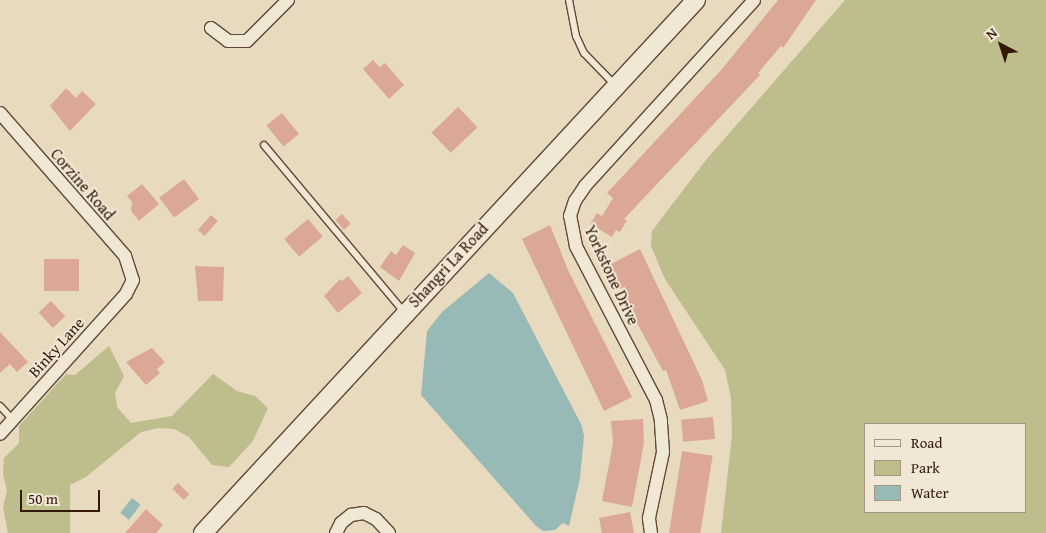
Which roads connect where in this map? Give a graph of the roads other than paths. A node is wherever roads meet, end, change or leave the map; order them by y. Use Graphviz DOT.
graph roads {
  1 [pos="288,0"];
  2 [pos="569,0"];
  3 [pos="696,0"];
  4 [pos="754,0"];
  5 [pos="210,28"];
  6 [pos="616,86"];
  7 [pos="0,113"];
  8 [pos="264,145"];
  9 [pos="133,280"];
  10 [pos="405,312"];
  11 [pos="0,406"];
  12 [pos="13,420"];
  13 [pos="0,434"];
  14 [pos="203,533"];
  15 [pos="336,533"];
  16 [pos="389,533"];
  17 [pos="650,533"];
  1 -- 5 [label="street"];
  2 -- 6 [label="lane"];
  3 -- 6 [label="street, Shangri La Road"];
  4 -- 17 [label="street, Yorkstone Drive"];
  6 -- 10 [label="street, Shangri La Road"];
  7 -- 9 [label="street, Corzine Road"];
  8 -- 10 [label="lane"];
  9 -- 12 [label="street, Binky Lane"];
  10 -- 14 [label="street, Shangri La Road"];
  11 -- 12 [label="lane"];
  12 -- 13 [label="street, Binky Lane"];
  15 -- 16 [label="street"];
}
